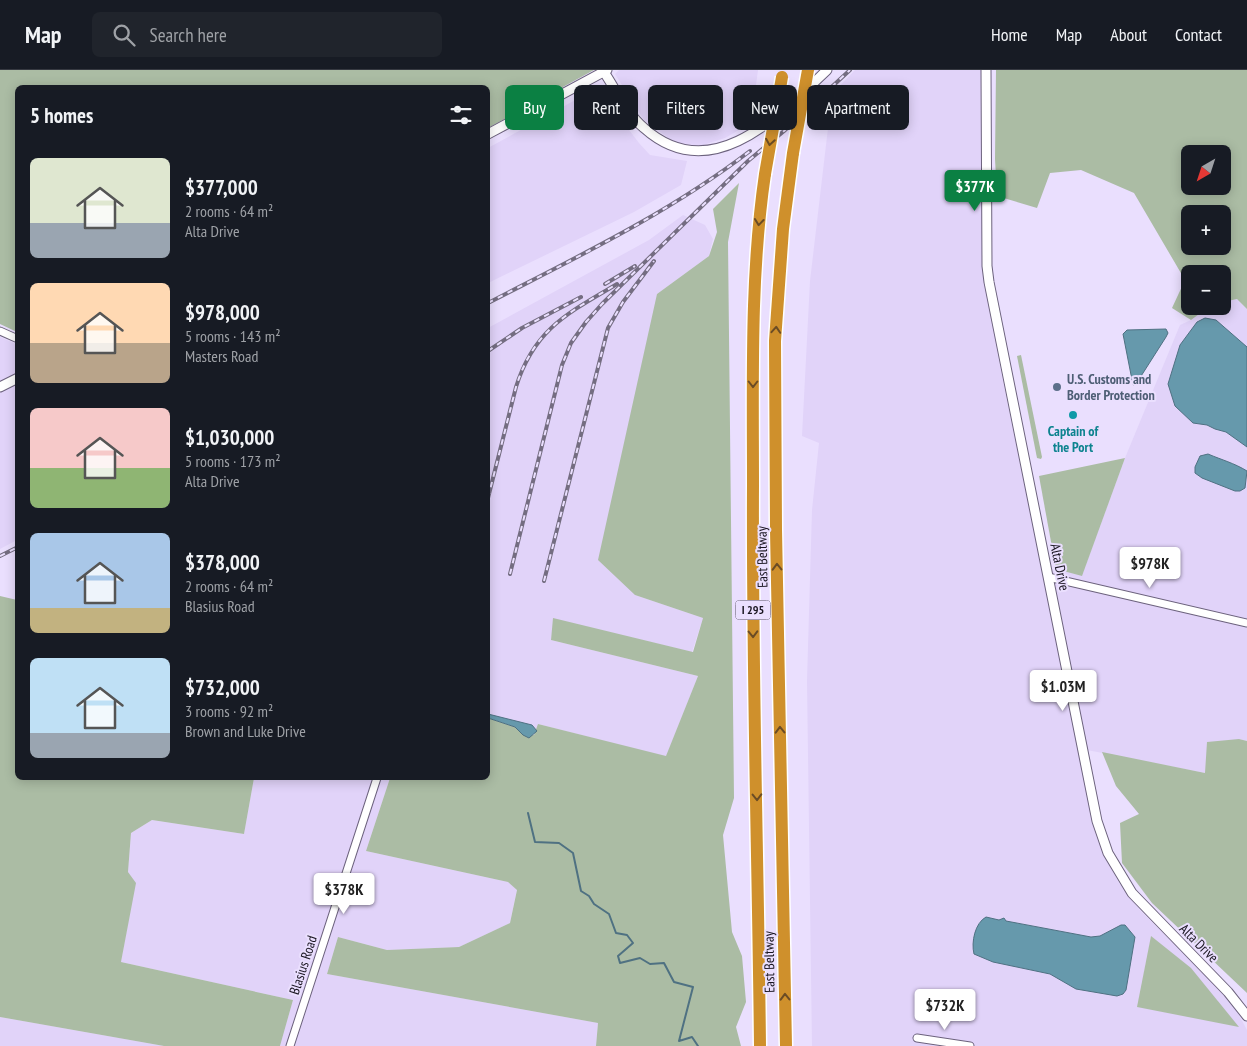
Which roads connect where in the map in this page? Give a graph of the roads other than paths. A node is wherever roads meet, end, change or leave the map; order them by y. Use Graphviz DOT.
graph roads {
  1 [pos="808,70"];
  2 [pos="827,70"];
  3 [pos="986,70"];
  4 [pos="606,71"];
  5 [pos="782,73"];
  6 [pos="490,133"];
  7 [pos="0,331"];
  8 [pos="15,338"];
  9 [pos="15,380"];
  10 [pos="0,387"];
  11 [pos="1048,577"];
  12 [pos="1247,622"];
  13 [pos="376,780"];
  14 [pos="1247,1016"];
  15 [pos="917,1038"];
  16 [pos="290,1046"];
  17 [pos="760,1046"];
  18 [pos="786,1046"];
  19 [pos="970,1046"];
  18 -- 1 [label="highway, East Beltway / I 295, one-way, bridge"];
  2 -- 4 [label="street"];
  3 -- 11 [label="street, Alta Drive"];
  4 -- 6 [label="street"];
  5 -- 17 [label="highway, East Beltway / I 295, one-way, bridge"];
  7 -- 8 [label="street"];
  9 -- 10 [label="street"];
  11 -- 12 [label="street"];
  11 -- 14 [label="street, Alta Drive"];
  13 -- 16 [label="street, Blasius Road"];
  15 -- 19 [label="street"];
}
